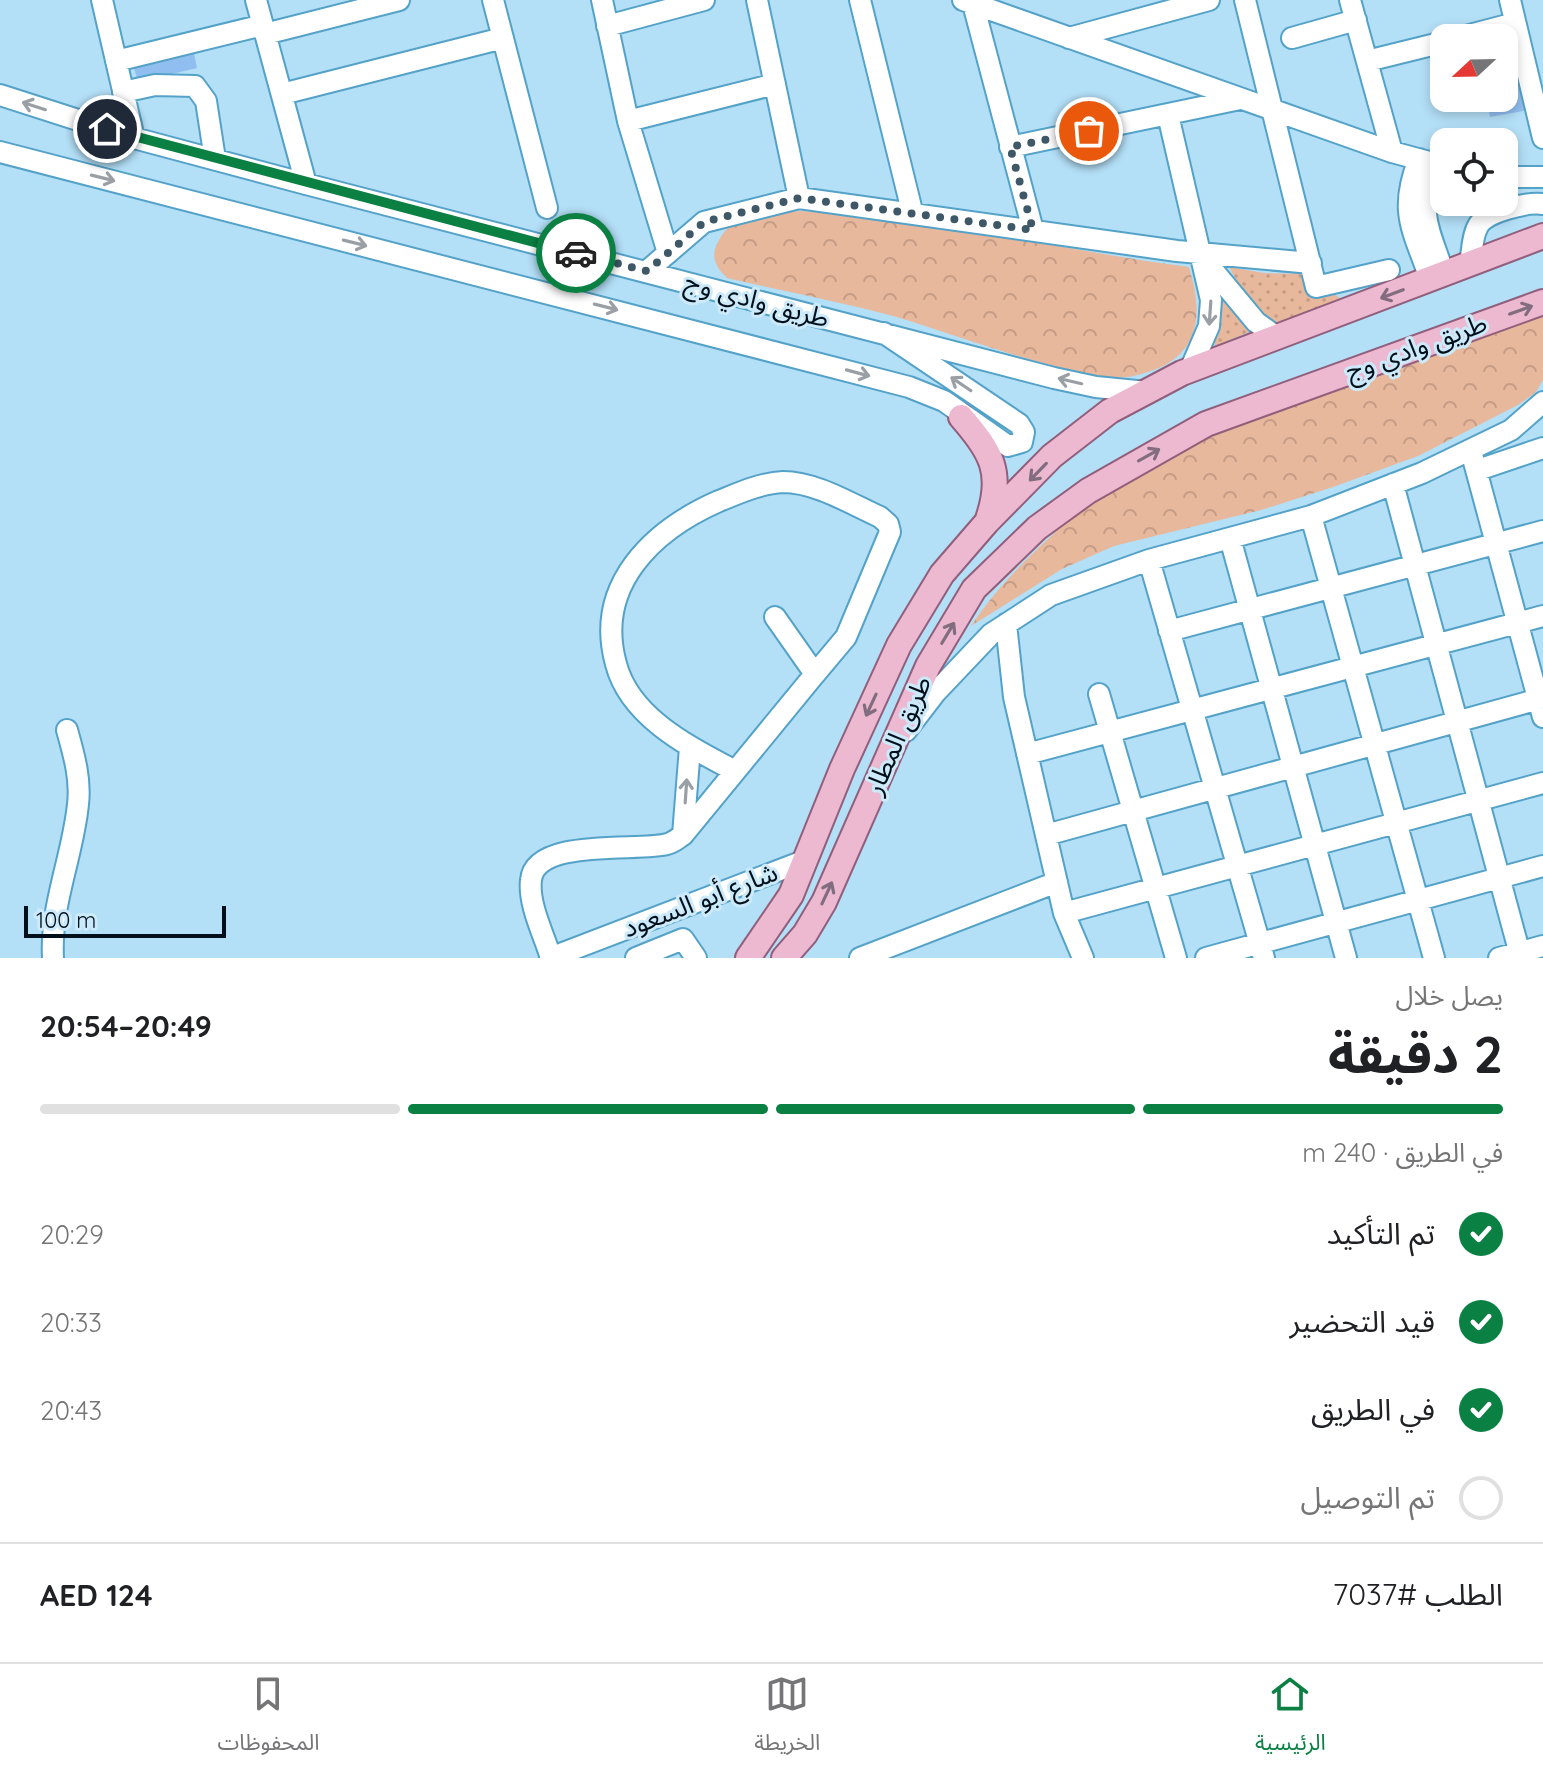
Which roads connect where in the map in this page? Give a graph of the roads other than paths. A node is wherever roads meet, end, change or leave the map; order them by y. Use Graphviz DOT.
graph roads {
  1 [pos="102,0"];
  2 [pos="256,0"];
  3 [pos="399,0"];
  4 [pos="493,0"];
  5 [pos="602,0"];
  6 [pos="704,0"];
  7 [pos="757,0"];
  8 [pos="860,0"];
  9 [pos="1209,0"];
  10 [pos="1245,0"];
  11 [pos="1510,0"];
  12 [pos="969,1"];
  13 [pos="1188,3"];
  14 [pos="1353,10"];
  15 [pos="1515,23"];
  16 [pos="1511,24"];
  17 [pos="607,26"];
  18 [pos="264,29"];
  19 [pos="503,38"];
  20 [pos="1069,38"];
  21 [pos="1292,38"];
  22 [pos="1430,45"];
  23 [pos="116,61"];
  24 [pos="1367,61"];
  25 [pos="775,84"];
  26 [pos="123,92"];
  27 [pos="282,94"];
  28 [pos="0,95"];
  29 [pos="1240,99"];
  30 [pos="1273,110"];
  31 [pos="1168,115"];
  32 [pos="628,121"];
  33 [pos="134,138"];
  34 [pos="1543,138"];
  35 [pos="1010,147"];
  36 [pos="0,152"];
  37 [pos="1392,152"];
  38 [pos="215,159"];
  39 [pos="1430,162"];
  40 [pos="1430,174"];
  41 [pos="1518,177"];
  42 [pos="1543,177"];
  43 [pos="306,184"];
  44 [pos="799,198"];
  45 [pos="1543,204"];
  46 [pos="547,208"];
  47 [pos="912,211"];
  48 [pos="1033,230"];
  49 [pos="1543,236"];
  50 [pos="668,253"];
  51 [pos="1199,254"];
  52 [pos="1311,263"];
  53 [pos="1470,264"];
  54 [pos="1389,270"];
  55 [pos="647,271"];
  56 [pos="1437,276"];
  57 [pos="1543,302"];
  58 [pos="884,333"];
  59 [pos="1278,338"];
  60 [pos="1190,370"];
  61 [pos="1147,392"];
  62 [pos="1543,402"];
  63 [pos="961,417"];
  64 [pos="1543,448"];
  65 [pos="1474,461"];
  66 [pos="1393,484"];
  67 [pos="1311,516"];
  68 [pos="987,522"];
  69 [pos="1037,528"];
  70 [pos="1543,531"];
  71 [pos="1230,538"];
  72 [pos="1497,543"];
  73 [pos="1149,560"];
  74 [pos="1415,565"];
  75 [pos="1331,588"];
  76 [pos="1250,609"];
  77 [pos="1543,616"];
  78 [pos="775,617"];
  79 [pos="1519,622"];
  80 [pos="1006,624"];
  81 [pos="1169,631"];
  82 [pos="1436,644"];
  83 [pos="1353,666"];
  84 [pos="815,674"];
  85 [pos="1272,688"];
  86 [pos="1099,694"];
  87 [pos="1541,705"];
  88 [pos="1192,710"];
  89 [pos="1457,722"];
  90 [pos="67,730"];
  91 [pos="1110,732"];
  92 [pos="1375,745"];
  93 [pos="690,747"];
  94 [pos="894,747"];
  95 [pos="1027,754"];
  96 [pos="1294,767"];
  97 [pos="735,771"];
  98 [pos="1543,783"];
  99 [pos="1215,789"];
  100 [pos="1478,800"];
  101 [pos="1133,811"];
  102 [pos="1397,822"];
  103 [pos="683,835"];
  104 [pos="1046,835"];
  105 [pos="1315,845"];
  106 [pos="806,860"];
  107 [pos="1237,866"];
  108 [pos="1543,866"];
  109 [pos="1499,878"];
  110 [pos="1057,882"];
  111 [pos="1156,888"];
  112 [pos="1419,900"];
  113 [pos="1064,913"];
  114 [pos="1337,923"];
  115 [pos="633,926"];
  116 [pos="1543,946"];
  117 [pos="1262,951"];
  118 [pos="1513,956"];
  119 [pos="640,957"];
  120 [pos="53,958"];
  121 [pos="551,958"];
  122 [pos="696,958"];
  123 [pos="748,958"];
  124 [pos="784,958"];
  125 [pos="860,958"];
  126 [pos="1083,958"];
  127 [pos="1176,958"];
  128 [pos="1206,958"];
  129 [pos="1346,958"];
  130 [pos="1434,958"];
  1 -- 23 [label="street"];
  2 -- 18 [label="street"];
  3 -- 18 [label="street"];
  4 -- 19 [label="street"];
  5 -- 17 [label="street"];
  6 -- 17 [label="street"];
  7 -- 25 [label="street"];
  8 -- 47 [label="street"];
  9 -- 13 [label="street"];
  10 -- 30 [label="street"];
  11 -- 15 [label="street"];
  12 -- 20 [label="street"];
  12 -- 35 [label="street"];
  13 -- 20 [label="street"];
  14 -- 21 [label="street"];
  14 -- 24 [label="street"];
  15 -- 16 [label="street"];
  15 -- 34 [label="street"];
  17 -- 32 [label="street"];
  18 -- 23 [label="street"];
  18 -- 27 [label="street"];
  19 -- 27 [label="street"];
  19 -- 46 [label="street"];
  20 -- 29 [label="street"];
  22 -- 24 [label="street"];
  23 -- 26 [label="street"];
  24 -- 37 [label="street"];
  25 -- 32 [label="street"];
  25 -- 44 [label="street"];
  26 -- 33 [label="street"];
  26 -- 38 [label="street"];
  27 -- 43 [label="street"];
  33 -- 28 [label="street, طريق وادي وج, one-way"];
  29 -- 30 [label="street"];
  29 -- 31 [label="street"];
  30 -- 37 [label="street"];
  30 -- 52 [label="street"];
  31 -- 35 [label="street"];
  31 -- 51 [label="street"];
  32 -- 50 [label="street"];
  33 -- 38 [label="street, طريق وادي وج"];
  35 -- 48 [label="street"];
  36 -- 63 [label="street, طريق وادي وج, one-way"];
  37 -- 39 [label="street"];
  38 -- 43 [label="street, طريق وادي وج"];
  40 -- 56 [label="street"];
  41 -- 42 [label="street"];
  43 -- 55 [label="street, طريق وادي وج"];
  44 -- 47 [label="street"];
  44 -- 50 [label="street"];
  45 -- 53 [label="street"];
  47 -- 48 [label="street"];
  48 -- 51 [label="street"];
  49 -- 53 [label="main road"];
  50 -- 55 [label="street"];
  51 -- 52 [label="street"];
  51 -- 59 [label="street"];
  51 -- 60 [label="street, one-way"];
  52 -- 54 [label="street"];
  53 -- 56 [label="main road"];
  55 -- 58 [label="street, طريق وادي وج"];
  56 -- 59 [label="main road, one-way"];
  69 -- 57 [label="main road, طريق وادي وج, one-way"];
  61 -- 58 [label="street, طريق وادي وج, one-way"];
  63 -- 58 [label="street, طريق وادي وج, one-way"];
  59 -- 60 [label="main road"];
  60 -- 61 [label="main road"];
  61 -- 68 [label="main road, one-way"];
  62 -- 65 [label="street"];
  63 -- 68 [label="main road"];
  64 -- 65 [label="street"];
  65 -- 66 [label="street"];
  65 -- 72 [label="street"];
  66 -- 67 [label="street"];
  66 -- 74 [label="street"];
  67 -- 71 [label="street"];
  67 -- 75 [label="street"];
  68 -- 106 [label="main road, طريق المطار, one-way"];
  94 -- 69 [label="main road, طريق المطار, one-way"];
  70 -- 72 [label="street"];
  71 -- 73 [label="street"];
  71 -- 76 [label="street"];
  72 -- 74 [label="street"];
  72 -- 79 [label="street"];
  73 -- 80 [label="street"];
  73 -- 81 [label="street"];
  74 -- 75 [label="street"];
  74 -- 82 [label="street"];
  75 -- 76 [label="street"];
  75 -- 83 [label="street"];
  76 -- 81 [label="street"];
  76 -- 85 [label="street"];
  77 -- 79 [label="street"];
  78 -- 84 [label="street"];
  79 -- 82 [label="street"];
  79 -- 87 [label="street"];
  80 -- 94 [label="street"];
  80 -- 95 [label="street"];
  81 -- 88 [label="street"];
  82 -- 83 [label="street"];
  82 -- 89 [label="street"];
  83 -- 85 [label="street"];
  83 -- 92 [label="street"];
  84 -- 93 [label="street"];
  84 -- 97 [label="street"];
  85 -- 88 [label="street"];
  85 -- 96 [label="street"];
  86 -- 91 [label="street"];
  87 -- 89 [label="street"];
  88 -- 91 [label="street"];
  88 -- 99 [label="street"];
  89 -- 92 [label="street"];
  89 -- 100 [label="street"];
  90 -- 120 [label="street"];
  91 -- 95 [label="street"];
  91 -- 101 [label="street"];
  92 -- 96 [label="street"];
  92 -- 102 [label="street"];
  93 -- 97 [label="street"];
  103 -- 93 [label="street, one-way"];
  124 -- 94 [label="main road, طريق المطار, one-way"];
  95 -- 104 [label="street"];
  96 -- 99 [label="street"];
  96 -- 105 [label="street"];
  97 -- 103 [label="street"];
  98 -- 100 [label="street"];
  99 -- 101 [label="street"];
  99 -- 107 [label="street"];
  100 -- 102 [label="street"];
  100 -- 109 [label="street"];
  101 -- 104 [label="street"];
  101 -- 111 [label="street"];
  102 -- 105 [label="street"];
  102 -- 112 [label="street"];
  103 -- 121 [label="street"];
  104 -- 110 [label="street"];
  105 -- 107 [label="street"];
  105 -- 114 [label="street"];
  106 -- 115 [label="street, شارع أبو السعود"];
  106 -- 123 [label="main road, طريق المطار"];
  107 -- 111 [label="street"];
  107 -- 117 [label="street"];
  108 -- 109 [label="street"];
  109 -- 112 [label="street"];
  109 -- 118 [label="street"];
  110 -- 113 [label="street"];
  110 -- 125 [label="street"];
  111 -- 113 [label="street"];
  111 -- 127 [label="street"];
  112 -- 114 [label="street"];
  112 -- 130 [label="street"];
  113 -- 126 [label="street"];
  114 -- 117 [label="street"];
  114 -- 129 [label="street"];
  115 -- 119 [label="street"];
  115 -- 121 [label="street, شارع أبو السعود"];
  116 -- 118 [label="street"];
  117 -- 128 [label="street"];
  119 -- 122 [label="street"];
}
